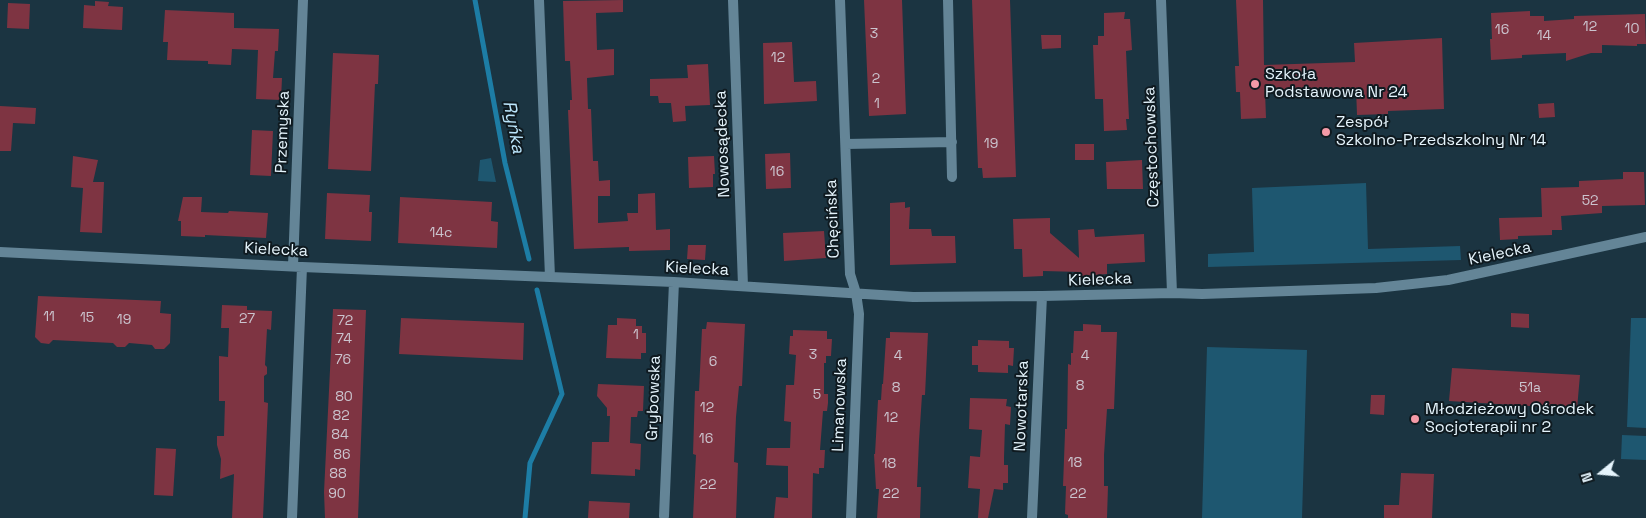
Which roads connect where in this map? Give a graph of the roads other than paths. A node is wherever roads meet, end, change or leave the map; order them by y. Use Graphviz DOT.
graph roads {
  1 [pos="303,0"];
  2 [pos="539,0"];
  3 [pos="733,0"];
  4 [pos="840,0"];
  5 [pos="948,0"];
  6 [pos="1161,0"];
  7 [pos="952,142"];
  8 [pos="846,144"];
  9 [pos="952,177"];
  10 [pos="1646,237"];
  11 [pos="0,252"];
  12 [pos="297,266"];
  13 [pos="550,276"];
  14 [pos="674,282"];
  15 [pos="743,286"];
  16 [pos="856,293"];
  17 [pos="1172,293"];
  18 [pos="1042,296"];
  19 [pos="664,516"];
  20 [pos="292,518"];
  21 [pos="851,518"];
  22 [pos="1032,518"];
  1 -- 12 [label="street, Przemyska"];
  2 -- 13 [label="street"];
  3 -- 15 [label="street, Nowosądecka"];
  4 -- 8 [label="street, Chęcińska"];
  5 -- 7 [label="street"];
  6 -- 17 [label="street, Częstochowska"];
  7 -- 8 [label="street"];
  7 -- 9 [label="street"];
  8 -- 16 [label="street, Chęcińska"];
  10 -- 17 [label="street, Kielecka"];
  11 -- 12 [label="street, Kielecka"];
  12 -- 13 [label="street, Kielecka"];
  12 -- 20 [label="street, Przemyska"];
  13 -- 14 [label="street, Kielecka"];
  14 -- 15 [label="street, Kielecka"];
  14 -- 19 [label="street, Grybowska"];
  15 -- 16 [label="street, Kielecka"];
  16 -- 18 [label="street, Kielecka"];
  16 -- 21 [label="street, Limanowska"];
  17 -- 18 [label="street, Kielecka"];
  18 -- 22 [label="street, Nowotarska"];
}
